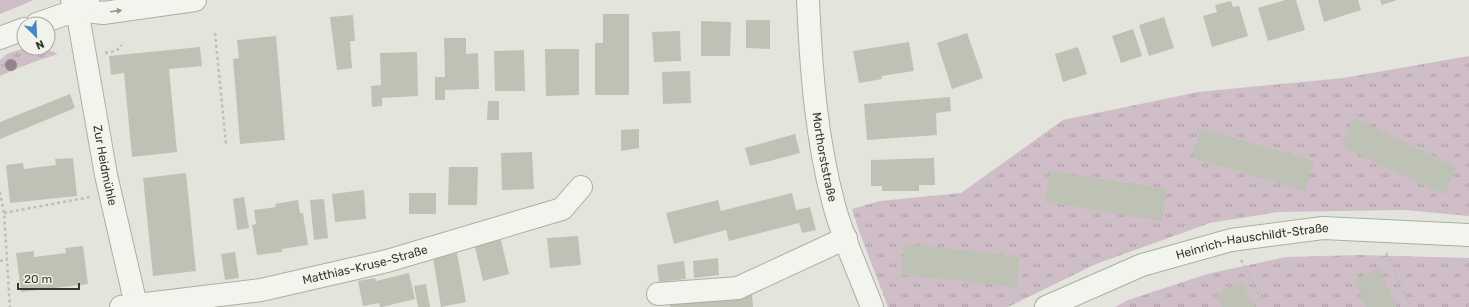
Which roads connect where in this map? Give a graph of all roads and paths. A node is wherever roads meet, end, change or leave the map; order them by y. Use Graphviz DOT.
graph roads {
  1 [pos="195,0"];
  2 [pos="808,0"];
  3 [pos="79,3"];
  4 [pos="53,16"];
  5 [pos="16,31"];
  6 [pos="214,32"];
  7 [pos="0,38"];
  8 [pos="226,144"];
  9 [pos="581,187"];
  10 [pos="0,192"];
  11 [pos="110,193"];
  12 [pos="4,213"];
  13 [pos="1375,231"];
  14 [pos="1469,235"];
  15 [pos="846,238"];
  16 [pos="1231,240"];
  17 [pos="0,260"];
  18 [pos="7,260"];
  19 [pos="658,294"];
  20 [pos="132,306"];
  21 [pos="10,307"];
  22 [pos="872,307"];
  23 [pos="1046,307"];
  24 [pos="1266,307"];
  25 [pos="1411,307"];
  3 -- 1 [label="street, one-way"];
  2 -- 15 [label="street, Morthorststraße"];
  3 -- 4 [label="street"];
  3 -- 11 [label="street, Zur Heidmühle"];
  5 -- 7 [label="street"];
  6 -- 8 [label="path"];
  9 -- 20 [label="street, Matthias-Kruse-Straße"];
  10 -- 12 [label="path"];
  11 -- 12 [label="path"];
  11 -- 20 [label="street, Zur Heidmühle"];
  12 -- 18 [label="path"];
  13 -- 14 [label="street, Heinrich-Hauschildt-Straße"];
  13 -- 16 [label="street, Heinrich-Hauschildt-Straße"];
  13 -- 25 [label="path"];
  15 -- 19 [label="street"];
  15 -- 22 [label="street, Morthorststraße"];
  16 -- 23 [label="street, Heinrich-Hauschildt-Straße"];
  16 -- 24 [label="path"];
  17 -- 18 [label="path"];
  18 -- 21 [label="path"];
}
